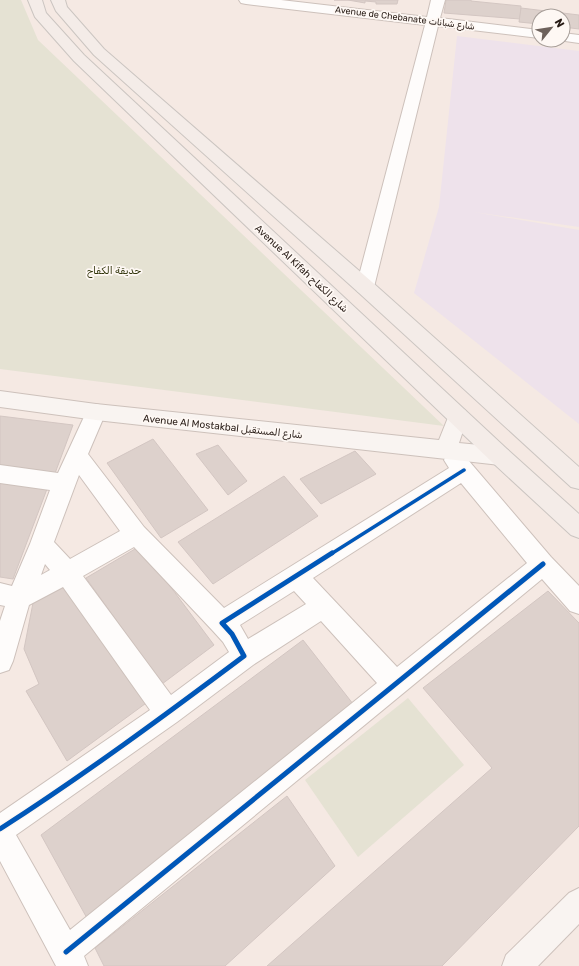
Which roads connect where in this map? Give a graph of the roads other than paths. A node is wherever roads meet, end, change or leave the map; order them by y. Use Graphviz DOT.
graph roads {
  1 [pos="35,0"];
  2 [pos="58,0"];
  3 [pos="246,0"];
  4 [pos="438,0"];
  5 [pos="279,2"];
  6 [pos="433,21"];
  7 [pos="531,33"];
  8 [pos="365,287"];
  9 [pos="0,399"];
  10 [pos="96,412"];
  11 [pos="458,416"];
  12 [pos="446,450"];
  13 [pos="76,455"];
  14 [pos="500,456"];
  15 [pos="464,470"];
  16 [pos="0,474"];
  17 [pos="579,480"];
  18 [pos="64,483"];
  19 [pos="579,528"];
  20 [pos="136,534"];
  21 [pos="42,544"];
  22 [pos="543,564"];
  23 [pos="67,573"];
  24 [pos="296,576"];
  25 [pos="9,596"];
  26 [pos="579,603"];
  27 [pos="324,606"];
  28 [pos="222,623"];
  29 [pos="244,656"];
  30 [pos="0,661"];
  31 [pos="395,684"];
  32 [pos="168,713"];
  33 [pos="0,829"];
  34 [pos="0,834"];
  35 [pos="579,903"];
  36 [pos="70,959"];
  37 [pos="517,966"];
  1 -- 11 [label="main road, Avenue Al Kifah شارع الكفاح"];
  2 -- 8 [label="main road"];
  3 -- 5 [label="street, Avenue de Chebanate شارع شبانات"];
  4 -- 6 [label="street"];
  5 -- 6 [label="street, Avenue de Chebanate شارع شبانات"];
  6 -- 7 [label="street, Avenue de Chebanate شارع شبانات"];
  6 -- 8 [label="street"];
  8 -- 17 [label="main road"];
  9 -- 10 [label="street, Avenue Al Mostakbal شارع المستقبل"];
  10 -- 12 [label="street, Avenue Al Mostakbal شارع المستقبل"];
  10 -- 13 [label="street"];
  11 -- 12 [label="street"];
  11 -- 14 [label="main road, Avenue Al Kifah شارع الكفاح"];
  12 -- 14 [label="street, Avenue Al Mostakbal شارع المستقبل"];
  12 -- 15 [label="street"];
  13 -- 18 [label="street"];
  13 -- 20 [label="street"];
  14 -- 19 [label="main road, Avenue Al Kifah شارع الكفاح"];
  15 -- 22 [label="street"];
  15 -- 24 [label="street"];
  16 -- 18 [label="street"];
  18 -- 21 [label="street"];
  20 -- 23 [label="street"];
  20 -- 28 [label="street"];
  21 -- 23 [label="street"];
  21 -- 25 [label="street"];
  22 -- 26 [label="street"];
  22 -- 31 [label="street"];
  23 -- 25 [label="street"];
  23 -- 32 [label="street"];
  24 -- 27 [label="street"];
  24 -- 28 [label="street"];
  25 -- 30 [label="street"];
  27 -- 29 [label="street"];
  27 -- 31 [label="street"];
  28 -- 29 [label="street"];
  29 -- 32 [label="street"];
  31 -- 36 [label="street"];
  32 -- 33 [label="street"];
  34 -- 36 [label="street"];
  35 -- 37 [label="street"];
}
